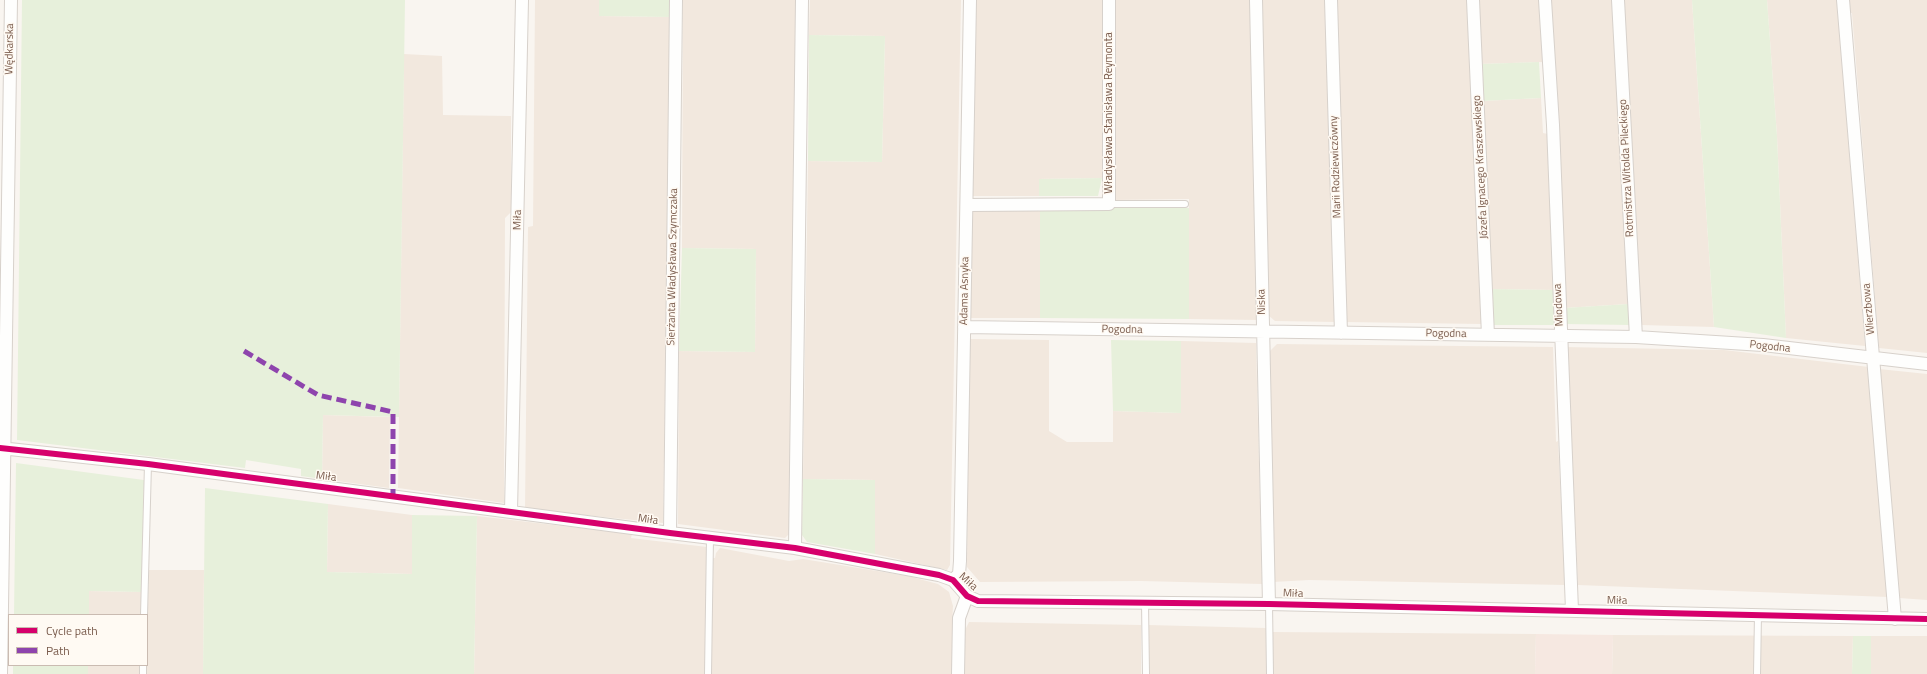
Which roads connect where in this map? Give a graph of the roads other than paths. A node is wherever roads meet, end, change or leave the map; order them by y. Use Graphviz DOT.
graph roads {
  1 [pos="11,0"];
  2 [pos="522,0"];
  3 [pos="676,0"];
  4 [pos="802,0"];
  5 [pos="970,0"];
  6 [pos="1109,0"];
  7 [pos="1256,0"];
  8 [pos="1331,0"];
  9 [pos="1473,0"];
  10 [pos="1545,0"];
  11 [pos="1618,0"];
  12 [pos="1843,0"];
  13 [pos="1109,204"];
  14 [pos="1186,204"];
  15 [pos="968,205"];
  16 [pos="964,327"];
  17 [pos="1262,332"];
  18 [pos="1342,333"];
  19 [pos="1488,335"];
  20 [pos="1561,336"];
  21 [pos="1636,337"];
  22 [pos="1873,358"];
  23 [pos="1927,364"];
  24 [pos="3,449"];
  25 [pos="148,464"];
  26 [pos="511,512"];
  27 [pos="670,533"];
  28 [pos="710,538"];
  29 [pos="795,548"];
  30 [pos="953,580"];
  31 [pos="967,596"];
  32 [pos="1145,602"];
  33 [pos="1269,604"];
  34 [pos="1572,610"];
  35 [pos="144,614"];
  36 [pos="1758,614"];
  37 [pos="1895,619"];
  38 [pos="1927,619"];
  39 [pos="1,674"];
  40 [pos="708,674"];
  41 [pos="958,674"];
  42 [pos="1146,674"];
  43 [pos="1270,674"];
  44 [pos="1758,674"];
  1 -- 24 [label="street, Wędkarska"];
  2 -- 26 [label="street, Miła"];
  3 -- 27 [label="street, Sierżanta Władysława Szymczaka"];
  4 -- 29 [label="street"];
  5 -- 15 [label="street, Adama Asnyka"];
  6 -- 13 [label="street, Władysława Stanisława Reymonta"];
  7 -- 17 [label="street, Niska"];
  8 -- 18 [label="street, Marii Rodziewiczówny"];
  9 -- 19 [label="street, Józefa Ignacego Kraszewskiego"];
  10 -- 20 [label="street, Miodowa"];
  11 -- 21 [label="street, Rotmistrza Witolda Pileckiego"];
  12 -- 22 [label="street, Wierzbowa"];
  13 -- 14 [label="lane"];
  13 -- 15 [label="street, Władysława Stanisława Reymonta"];
  15 -- 16 [label="street, Adama Asnyka"];
  16 -- 17 [label="street, Pogodna"];
  16 -- 30 [label="street, Adama Asnyka"];
  17 -- 18 [label="street, Pogodna"];
  17 -- 33 [label="street, Niska"];
  18 -- 19 [label="street, Pogodna"];
  19 -- 20 [label="street, Pogodna"];
  20 -- 21 [label="street, Pogodna"];
  20 -- 34 [label="street, Miodowa"];
  21 -- 22 [label="street, Pogodna"];
  22 -- 23 [label="street, Pogodna"];
  22 -- 37 [label="street, Wierzbowa"];
  24 -- 25 [label="street, Miła"];
  24 -- 39 [label="street, Wędkarska"];
  25 -- 26 [label="street, Miła"];
  25 -- 35 [label="lane"];
  26 -- 27 [label="street, Miła"];
  27 -- 28 [label="street, Miła"];
  28 -- 29 [label="street, Miła"];
  28 -- 40 [label="lane"];
  29 -- 30 [label="street, Miła"];
  30 -- 31 [label="street, Miła"];
  31 -- 32 [label="street, Miła"];
  31 -- 41 [label="street"];
  32 -- 33 [label="street, Miła"];
  32 -- 42 [label="lane"];
  33 -- 34 [label="street, Miła"];
  33 -- 43 [label="lane"];
  34 -- 36 [label="street, Miła"];
  36 -- 37 [label="street, Miła"];
  36 -- 44 [label="lane"];
  37 -- 38 [label="street, Miła"];
}
